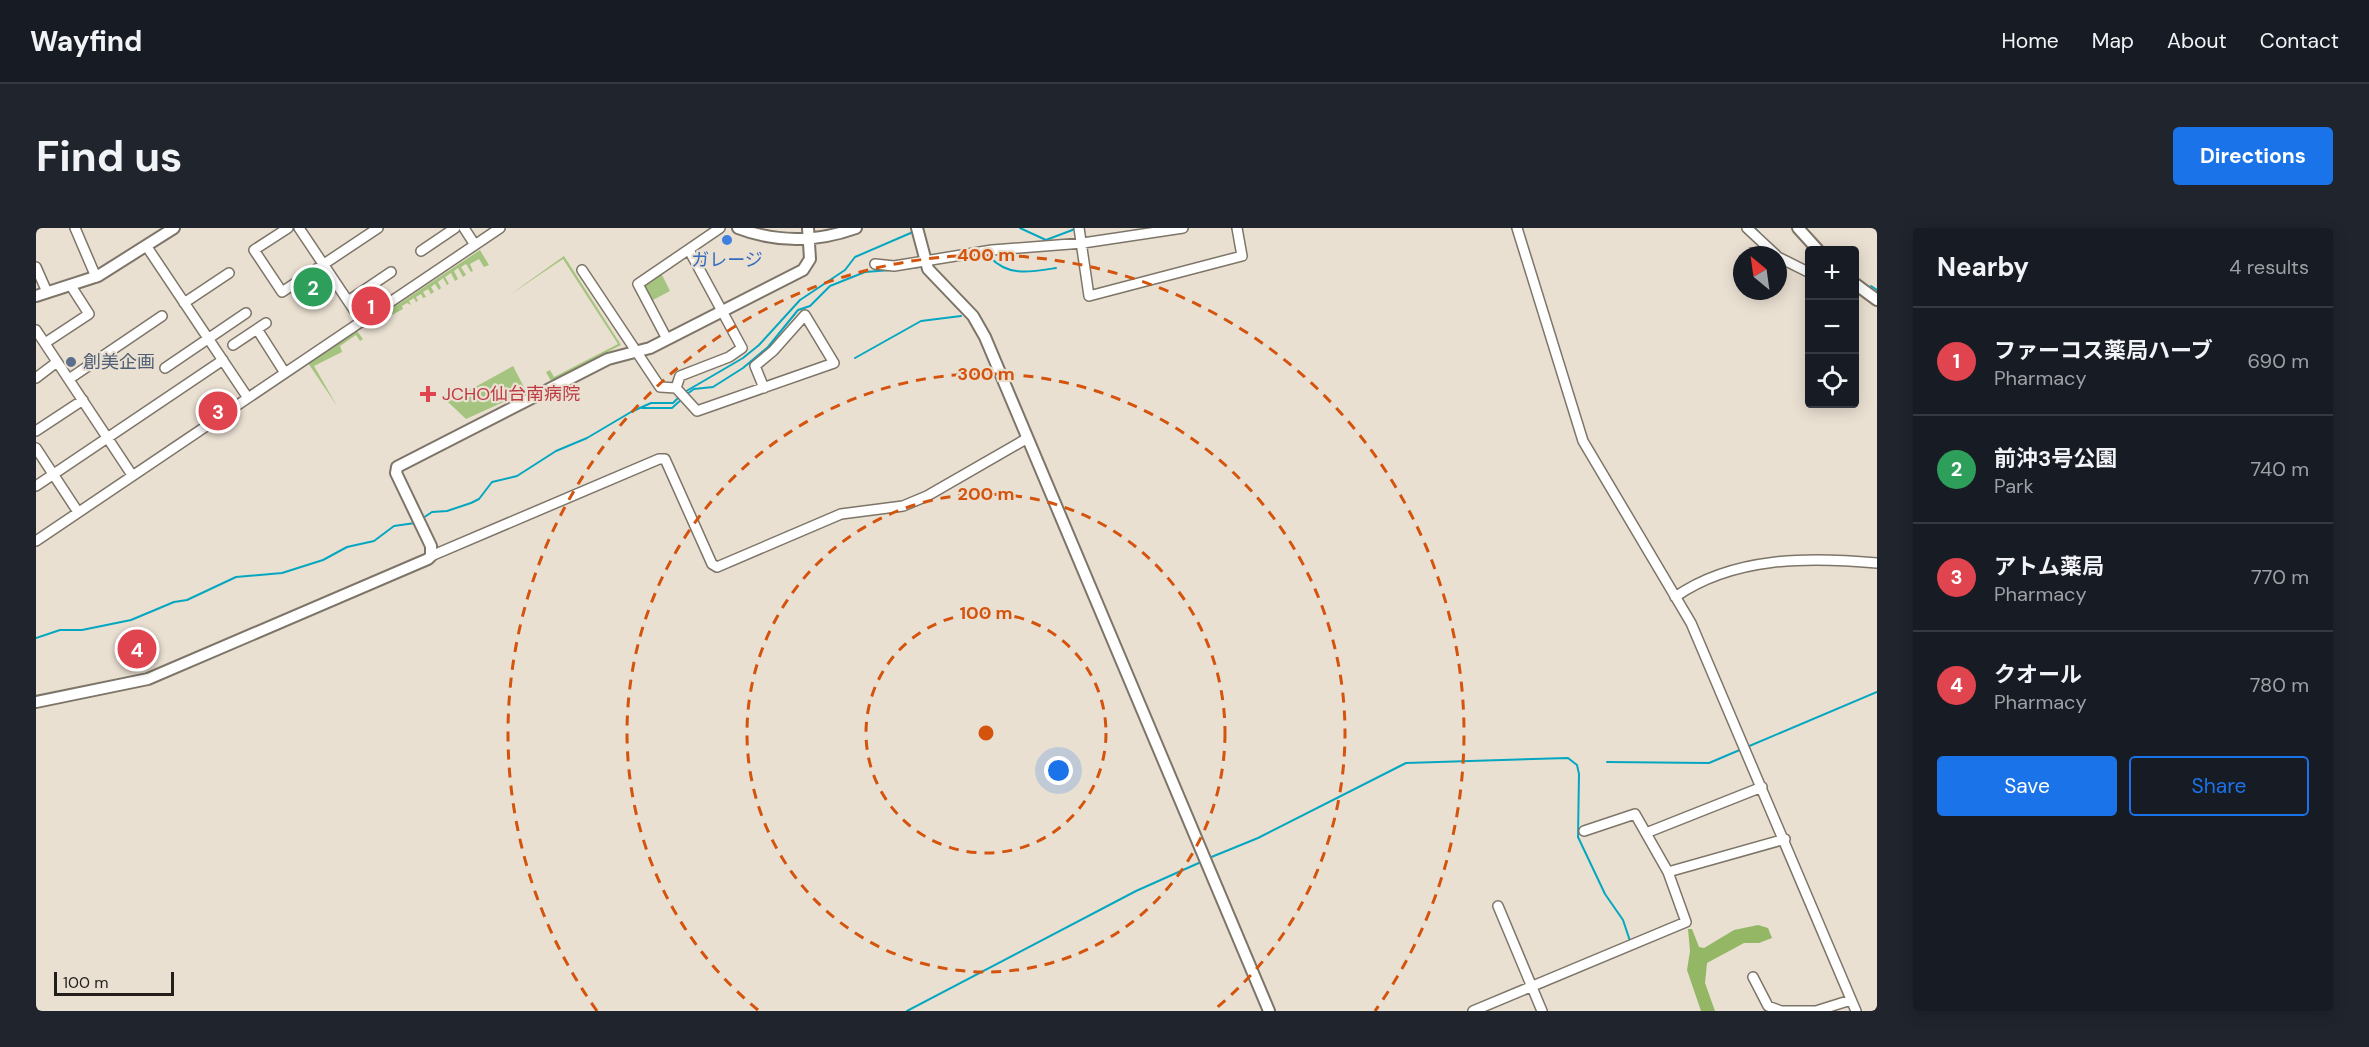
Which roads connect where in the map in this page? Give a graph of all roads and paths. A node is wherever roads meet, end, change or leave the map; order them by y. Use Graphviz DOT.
graph roads {
  1 [pos="75,228"];
  2 [pos="174,228"];
  3 [pos="288,228"];
  4 [pos="299,228"];
  5 [pos="378,228"];
  6 [pos="455,228"];
  7 [pos="464,228"];
  8 [pos="500,228"];
  9 [pos="720,228"];
  10 [pos="738,228"];
  11 [pos="856,228"];
  12 [pos="917,228"];
  13 [pos="1183,228"];
  14 [pos="1237,228"];
  15 [pos="1517,228"];
  16 [pos="1747,228"];
  17 [pos="1798,228"];
  18 [pos="1080,230"];
  19 [pos="363,232"];
  20 [pos="809,233"];
  21 [pos="1083,243"];
  22 [pos="475,245"];
  23 [pos="1766,246"];
  24 [pos="1814,246"];
  25 [pos="147,247"];
  26 [pos="689,250"];
  27 [pos="421,251"];
  28 [pos="927,261"];
  29 [pos="1787,261"];
  30 [pos="324,264"];
  31 [pos="875,264"];
  32 [pos="36,267"];
  33 [pos="582,270"];
  34 [pos="1805,271"];
  35 [pos="392,272"];
  36 [pos="228,273"];
  37 [pos="96,278"];
  38 [pos="71,286"];
  39 [pos="1859,286"];
  40 [pos="41,294"];
  41 [pos="1877,300"];
  42 [pos="348,301"];
  43 [pos="184,303"];
  44 [pos="723,310"];
  45 [pos="246,313"];
  46 [pos="162,316"];
  47 [pos="362,322"];
  48 [pos="266,323"];
  49 [pos="257,329"];
  50 [pos="36,330"];
  51 [pos="208,339"];
  52 [pos="667,339"];
  53 [pos="45,343"];
  54 [pos="233,345"];
  55 [pos="636,352"];
  56 [pos="223,360"];
  57 [pos="57,362"];
  58 [pos="165,368"];
  59 [pos="285,373"];
  60 [pos="36,378"];
  61 [pos="69,379"];
  62 [pos="764,388"];
  63 [pos="677,389"];
  64 [pos="248,398"];
  65 [pos="83,400"];
  66 [pos="36,431"];
  67 [pos="108,438"];
  68 [pos="1026,439"];
  69 [pos="36,448"];
  70 [pos="53,475"];
  71 [pos="132,475"];
  72 [pos="36,486"];
  73 [pos="78,512"];
  74 [pos="36,541"];
  75 [pos="431,556"];
  76 [pos="1877,563"];
  77 [pos="1675,597"];
  78 [pos="36,702"];
  79 [pos="1762,787"];
  80 [pos="1584,831"];
  81 [pos="1646,833"];
  82 [pos="1785,839"];
  83 [pos="1668,872"];
  84 [pos="1498,906"];
  85 [pos="1753,977"];
  86 [pos="1531,986"];
  87 [pos="1851,1000"];
  88 [pos="1269,1011"];
  89 [pos="1473,1011"];
  90 [pos="1542,1011"];
  91 [pos="1782,1011"];
  92 [pos="1815,1011"];
  93 [pos="1856,1011"];
  1 -- 37 [label="street"];
  2 -- 25 [label="street"];
  3 -- 30 [label="street"];
  4 -- 30 [label="street"];
  5 -- 19 [label="street"];
  6 -- 27 [label="street"];
  7 -- 22 [label="street"];
  8 -- 22 [label="street"];
  9 -- 26 [label="street"];
  10 -- 20 [label="street"];
  11 -- 20 [label="street"];
  12 -- 28 [label="street"];
  13 -- 21 [label="street"];
  14 -- 21 [label="street"];
  15 -- 77 [label="street"];
  16 -- 23 [label="street"];
  17 -- 24 [label="street"];
  18 -- 21 [label="street"];
  19 -- 30 [label="street"];
  20 -- 44 [label="street"];
  21 -- 28 [label="street"];
  22 -- 47 [label="street"];
  25 -- 37 [label="street"];
  25 -- 43 [label="street"];
  26 -- 44 [label="street"];
  26 -- 52 [label="street"];
  28 -- 31 [label="street"];
  28 -- 68 [label="street"];
  29 -- 34 [label="street"];
  30 -- 42 [label="street"];
  32 -- 40 [label="street"];
  33 -- 55 [label="street"];
  35 -- 42 [label="street"];
  36 -- 43 [label="street"];
  37 -- 38 [label="street"];
  38 -- 40 [label="street"];
  38 -- 53 [label="street"];
  39 -- 41 [label="street"];
  42 -- 47 [label="street"];
  43 -- 51 [label="street"];
  44 -- 52 [label="street"];
  44 -- 63 [label="street"];
  45 -- 51 [label="street"];
  46 -- 61 [label="street"];
  47 -- 59 [label="street"];
  48 -- 49 [label="street"];
  49 -- 54 [label="street"];
  49 -- 59 [label="street"];
  50 -- 53 [label="street"];
  51 -- 56 [label="street"];
  51 -- 58 [label="street"];
  52 -- 55 [label="street"];
  53 -- 57 [label="street"];
  55 -- 63 [label="street"];
  55 -- 75 [label="street"];
  56 -- 64 [label="street"];
  56 -- 67 [label="street"];
  57 -- 60 [label="street"];
  57 -- 61 [label="street"];
  59 -- 64 [label="street"];
  61 -- 65 [label="street"];
  62 -- 62 [label="street"];
  62 -- 63 [label="street"];
  64 -- 71 [label="street"];
  65 -- 66 [label="street"];
  65 -- 67 [label="street"];
  67 -- 70 [label="street"];
  67 -- 71 [label="street"];
  68 -- 75 [label="street"];
  68 -- 88 [label="street"];
  69 -- 70 [label="street"];
  70 -- 72 [label="street"];
  70 -- 73 [label="street"];
  71 -- 73 [label="street"];
  73 -- 74 [label="street"];
  75 -- 78 [label="street"];
  76 -- 77 [label="street"];
  77 -- 79 [label="street"];
  79 -- 81 [label="street"];
  79 -- 82 [label="street"];
  80 -- 81 [label="street"];
  81 -- 83 [label="street"];
  82 -- 83 [label="street"];
  82 -- 87 [label="street"];
  83 -- 86 [label="street"];
  84 -- 86 [label="street"];
  85 -- 91 [label="street"];
  86 -- 89 [label="street"];
  86 -- 90 [label="street"];
  87 -- 92 [label="street"];
  87 -- 93 [label="street"];
  91 -- 92 [label="street"];
}
